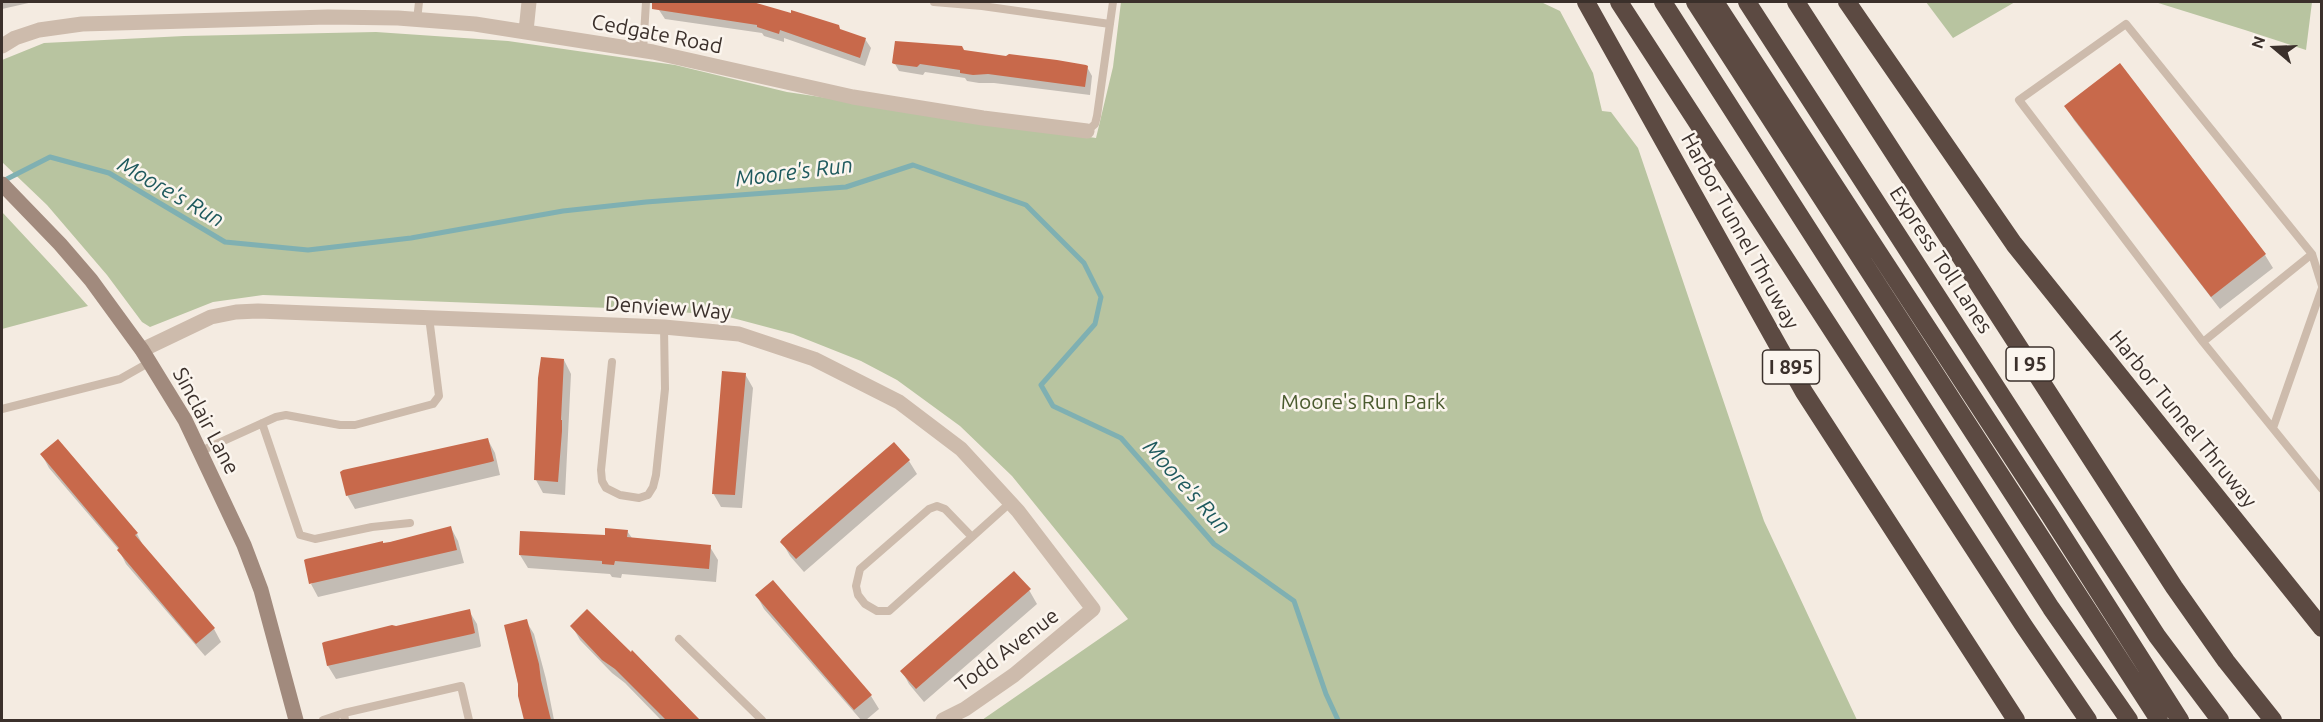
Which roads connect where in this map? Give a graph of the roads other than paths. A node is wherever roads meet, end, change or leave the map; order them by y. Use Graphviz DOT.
graph roads {
  1 [pos="419,2"];
  2 [pos="529,2"];
  3 [pos="646,2"];
  4 [pos="934,2"];
  5 [pos="1113,2"];
  6 [pos="1586,2"];
  7 [pos="1619,2"];
  8 [pos="1663,2"];
  9 [pos="1695,2"];
  10 [pos="1716,2"];
  11 [pos="1747,2"];
  12 [pos="1796,2"];
  13 [pos="1846,2"];
  14 [pos="417,20"];
  15 [pos="1110,24"];
  16 [pos="526,31"];
  17 [pos="2,46"];
  18 [pos="643,51"];
  19 [pos="1087,131"];
  20 [pos="2,184"];
  21 [pos="2312,254"];
  22 [pos="2322,287"];
  23 [pos="429,317"];
  24 [pos="1913,321"];
  25 [pos="664,327"];
  26 [pos="2203,342"];
  27 [pos="146,356"];
  28 [pos="612,362"];
  29 [pos="2,409"];
  30 [pos="261,423"];
  31 [pos="2273,428"];
  32 [pos="201,451"];
  33 [pos="2321,486"];
  34 [pos="1011,502"];
  35 [pos="410,524"];
  36 [pos="972,537"];
  37 [pos="1093,609"];
  38 [pos="2322,628"];
  39 [pos="678,639"];
  40 [pos="344,717"];
  41 [pos="296,720"];
  42 [pos="323,720"];
  43 [pos="469,720"];
  44 [pos="762,720"];
  45 [pos="943,720"];
  46 [pos="2016,720"];
  47 [pos="2088,720"];
  48 [pos="2129,720"];
  49 [pos="2159,720"];
  50 [pos="2180,720"];
  51 [pos="2220,720"];
  52 [pos="2273,720"];
  1 -- 14 [label="lane"];
  2 -- 16 [label="street"];
  3 -- 18 [label="lane"];
  4 -- 15 [label="lane"];
  5 -- 15 [label="lane"];
  6 -- 46 [label="highway, Harbor Tunnel Thruway / I 895"];
  7 -- 47 [label="highway"];
  8 -- 48 [label="highway"];
  9 -- 24 [label="highway"];
  10 -- 24 [label="highway"];
  11 -- 51 [label="highway, Express Toll Lanes"];
  12 -- 52 [label="highway, I 95"];
  13 -- 38 [label="highway, Harbor Tunnel Thruway"];
  14 -- 16 [label="street, Cedgate Road"];
  14 -- 17 [label="street, Cedgate Road"];
  15 -- 19 [label="lane"];
  16 -- 18 [label="street, Cedgate Road"];
  18 -- 19 [label="street, Cedgate Road"];
  20 -- 27 [label="street, Sinclair Lane"];
  21 -- 22 [label="lane"];
  21 -- 26 [label="lane"];
  21 -- 26 [label="lane"];
  22 -- 31 [label="lane"];
  23 -- 25 [label="street, Denview Way"];
  23 -- 27 [label="street, Denview Way"];
  23 -- 30 [label="lane"];
  24 -- 49 [label="highway"];
  24 -- 50 [label="highway"];
  25 -- 28 [label="lane"];
  25 -- 34 [label="street, Denview Way"];
  26 -- 31 [label="lane"];
  27 -- 29 [label="lane"];
  27 -- 32 [label="street, Sinclair Lane"];
  30 -- 32 [label="lane"];
  30 -- 35 [label="lane"];
  31 -- 33 [label="lane"];
  32 -- 41 [label="street, Sinclair Lane"];
  34 -- 36 [label="lane"];
  34 -- 37 [label="street, Denview Way"];
  36 -- 36 [label="lane"];
  37 -- 45 [label="street, Todd Avenue"];
  39 -- 44 [label="lane"];
  40 -- 42 [label="lane"];
  40 -- 43 [label="lane"];
}
